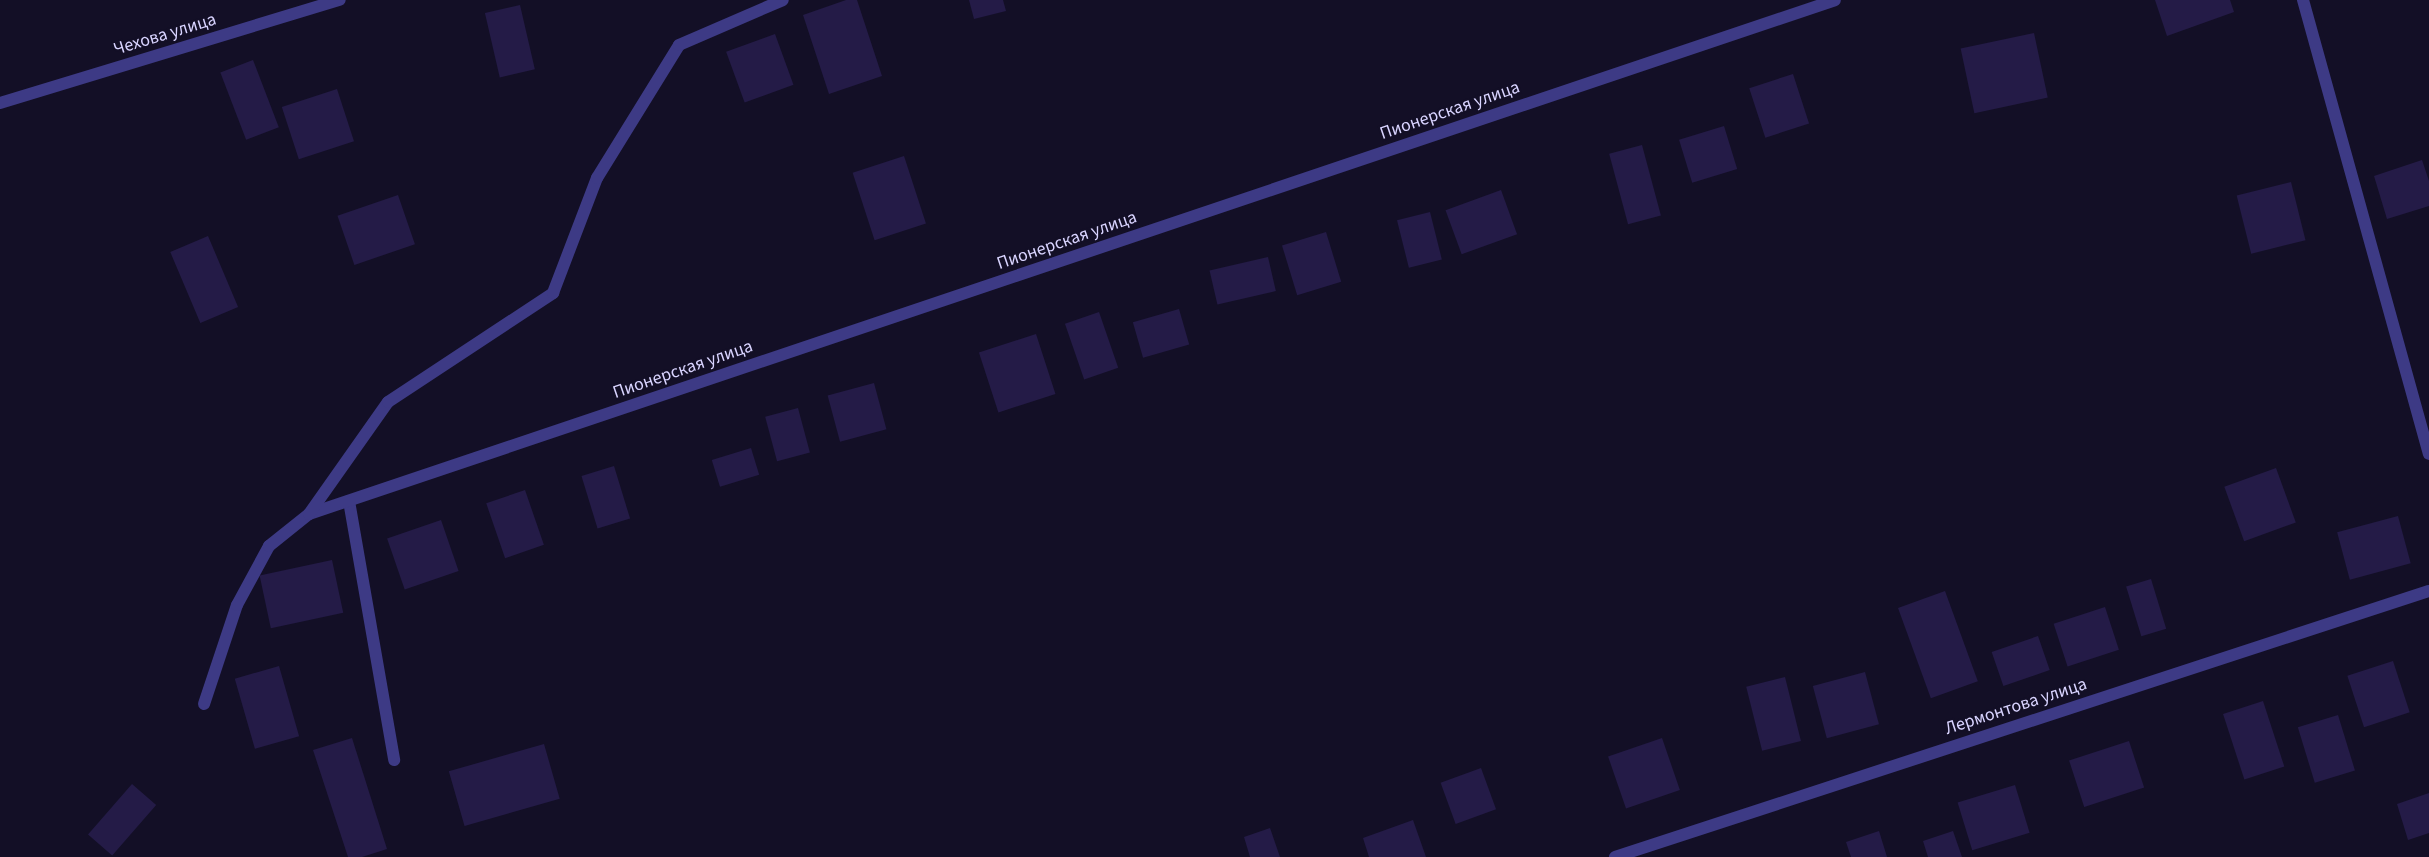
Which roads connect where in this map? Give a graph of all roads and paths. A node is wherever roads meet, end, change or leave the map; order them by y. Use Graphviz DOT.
graph roads {
  1 [pos="340,0"];
  2 [pos="783,0"];
  3 [pos="1835,0"];
  4 [pos="2303,0"];
  5 [pos="0,103"];
  6 [pos="2429,454"];
  7 [pos="349,501"];
  8 [pos="309,514"];
  9 [pos="2429,591"];
  10 [pos="204,704"];
  11 [pos="394,760"];
  12 [pos="1615,857"];
  1 -- 5 [label="street, Чехова улица"];
  2 -- 8 [label="street"];
  3 -- 7 [label="street, Пионерская улица"];
  4 -- 6 [label="street"];
  7 -- 8 [label="street, Пионерская улица"];
  7 -- 11 [label="street"];
  8 -- 10 [label="street"];
  9 -- 12 [label="street, Лермонтова улица"];
}
